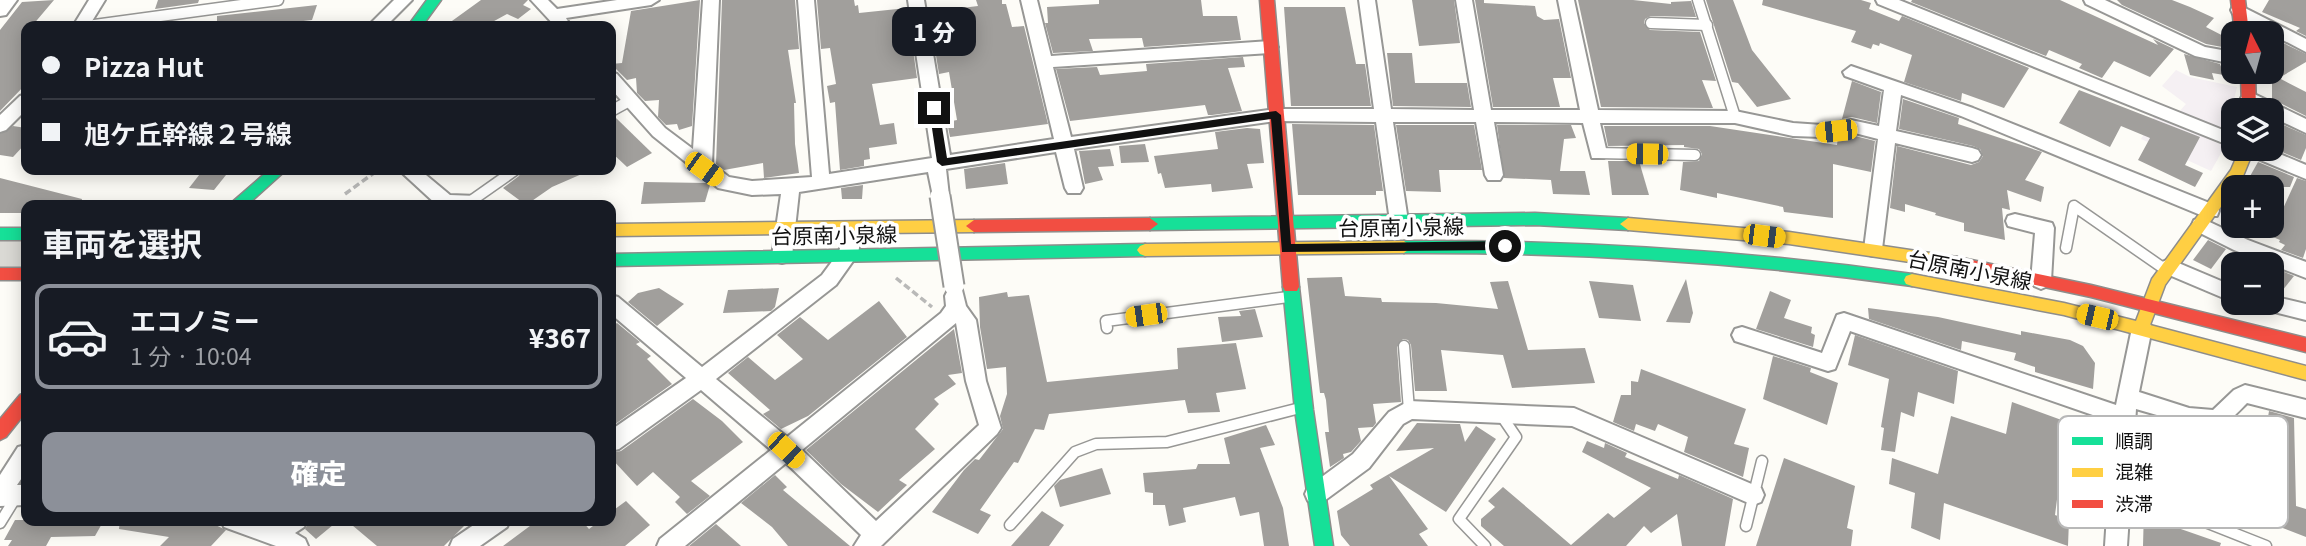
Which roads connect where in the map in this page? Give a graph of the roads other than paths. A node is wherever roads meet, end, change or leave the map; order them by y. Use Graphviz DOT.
graph roads {
  1 [pos="9,0"];
  2 [pos="97,0"];
  3 [pos="278,0"];
  4 [pos="404,0"];
  5 [pos="434,0"];
  6 [pos="539,0"];
  7 [pos="651,0"];
  8 [pos="711,0"];
  9 [pos="806,0"];
  10 [pos="916,0"];
  11 [pos="1028,0"];
  12 [pos="1267,0"];
  13 [pos="1367,0"];
  14 [pos="1464,0"];
  15 [pos="1566,0"];
  16 [pos="1698,0"];
  17 [pos="1884,0"];
  18 [pos="2092,0"];
  19 [pos="626,1"];
  20 [pos="2238,5"];
  21 [pos="0,11"];
  22 [pos="559,20"];
  23 [pos="84,21"];
  24 [pos="124,21"];
  25 [pos="381,21"];
  26 [pos="419,21"];
  27 [pos="1651,23"];
  28 [pos="1707,25"];
  29 [pos="2306,46"];
  30 [pos="1270,47"];
  31 [pos="2221,56"];
  32 [pos="1044,62"];
  33 [pos="1851,72"];
  34 [pos="616,84"];
  35 [pos="1893,87"];
  36 [pos="631,100"];
  37 [pos="21,105"];
  38 [pos="616,108"];
  39 [pos="1276,115"];
  40 [pos="1383,115"];
  41 [pos="1485,115"];
  42 [pos="1590,115"];
  43 [pos="1735,117"];
  44 [pos="2284,118"];
  45 [pos="0,126"];
  46 [pos="2306,127"];
  47 [pos="1887,133"];
  48 [pos="2221,136"];
  49 [pos="1065,144"];
  50 [pos="1598,153"];
  51 [pos="1695,155"];
  52 [pos="1972,155"];
  53 [pos="2243,161"];
  54 [pos="2279,161"];
  55 [pos="939,162"];
  56 [pos="704,169"];
  57 [pos="2306,172"];
  58 [pos="273,175"];
  59 [pos="414,175"];
  60 [pos="508,175"];
  61 [pos="1494,175"];
  62 [pos="821,182"];
  63 [pos="791,187"];
  64 [pos="1074,188"];
  65 [pos="242,200"];
  66 [pos="444,200"];
  67 [pos="472,200"];
  68 [pos="2206,218"];
  69 [pos="1399,221"];
  70 [pos="2015,221"];
  71 [pos="1283,222"];
  72 [pos="1654,225"];
  73 [pos="853,229"];
  74 [pos="616,230"];
  75 [pos="785,230"];
  76 [pos="0,234"];
  77 [pos="21,234"];
  78 [pos="2066,248"];
  79 [pos="1286,249"];
  80 [pos="1873,249"];
  81 [pos="1659,250"];
  82 [pos="848,254"];
  83 [pos="782,256"];
  84 [pos="616,260"];
  85 [pos="2168,268"];
  86 [pos="2306,270"];
  87 [pos="2041,281"];
  88 [pos="2221,289"];
  89 [pos="1292,296"];
  90 [pos="2151,304"];
  91 [pos="2284,307"];
  92 [pos="616,311"];
  93 [pos="949,311"];
  94 [pos="2305,312"];
  95 [pos="1107,328"];
  96 [pos="2141,328"];
  97 [pos="1742,335"];
  98 [pos="2306,345"];
  99 [pos="1404,346"];
  100 [pos="2306,373"];
  101 [pos="701,379"];
  102 [pos="21,406"];
  103 [pos="1304,407"];
  104 [pos="2126,407"];
  105 [pos="1409,410"];
  106 [pos="2306,410"];
  107 [pos="1501,415"];
  108 [pos="2126,416"];
  109 [pos="2184,416"];
  110 [pos="2223,416"];
  111 [pos="0,432"];
  112 [pos="616,438"];
  113 [pos="786,450"];
  114 [pos="1762,461"];
  115 [pos="21,468"];
  116 [pos="1316,494"];
  117 [pos="11,495"];
  118 [pos="1754,495"];
  119 [pos="0,523"];
  120 [pos="1010,525"];
  121 [pos="243,526"];
  122 [pos="288,526"];
  123 [pos="490,526"];
  124 [pos="1746,526"];
  125 [pos="2118,528"];
  126 [pos="2221,528"];
  127 [pos="269,540"];
  128 [pos="876,543"];
  129 [pos="297,546"];
  130 [pos="461,546"];
  131 [pos="668,546"];
  132 [pos="1324,546"];
  133 [pos="1485,546"];
  134 [pos="2116,546"];
  135 [pos="2266,546"];
  1 -- 21 [label="street"];
  2 -- 23 [label="street"];
  3 -- 24 [label="lane"];
  4 -- 25 [label="street"];
  5 -- 26 [label="street"];
  6 -- 22 [label="street"];
  7 -- 19 [label="street"];
  8 -- 56 [label="street"];
  9 -- 62 [label="street"];
  10 -- 55 [label="street"];
  11 -- 32 [label="street"];
  12 -- 30 [label="street"];
  13 -- 40 [label="street"];
  14 -- 41 [label="street"];
  15 -- 42 [label="street"];
  16 -- 28 [label="lane"];
  17 -- 48 [label="street"];
  18 -- 31 [label="street"];
  19 -- 22 [label="street"];
  20 -- 29 [label="street"];
  27 -- 28 [label="lane"];
  28 -- 43 [label="lane"];
  30 -- 32 [label="street"];
  30 -- 39 [label="street"];
  32 -- 49 [label="street"];
  33 -- 35 [label="street"];
  34 -- 36 [label="street"];
  35 -- 47 [label="street"];
  35 -- 68 [label="street"];
  36 -- 38 [label="lane"];
  36 -- 56 [label="street"];
  37 -- 45 [label="street"];
  39 -- 40 [label="street"];
  39 -- 49 [label="street"];
  39 -- 71 [label="street"];
  40 -- 41 [label="street"];
  40 -- 69 [label="street"];
  41 -- 42 [label="street"];
  41 -- 61 [label="street"];
  42 -- 43 [label="street"];
  42 -- 50 [label="street"];
  43 -- 47 [label="street"];
  44 -- 46 [label="street"];
  47 -- 52 [label="street"];
  47 -- 80 [label="street"];
  49 -- 55 [label="street"];
  49 -- 64 [label="street"];
  50 -- 51 [label="lane"];
  53 -- 68 [label="street"];
  54 -- 57 [label="street"];
  55 -- 62 [label="street"];
  55 -- 93 [label="street, bridge"];
  56 -- 63 [label="street"];
  58 -- 65 [label="street"];
  59 -- 66 [label="street"];
  60 -- 67 [label="lane"];
  62 -- 63 [label="street"];
  63 -- 75 [label="street"];
  68 -- 85 [label="street"];
  68 -- 86 [label="street"];
  69 -- 71 [label="street, 台原南小泉線"];
  69 -- 72 [label="street, 台原南小泉線"];
  70 -- 87 [label="street"];
  71 -- 73 [label="street, 台原南小泉線"];
  71 -- 79 [label="street"];
  72 -- 80 [label="street, 台原南小泉線"];
  72 -- 81 [label="street"];
  73 -- 75 [label="street, 台原南小泉線"];
  73 -- 82 [label="street"];
  74 -- 75 [label="street, 台原南小泉線"];
  75 -- 83 [label="street"];
  76 -- 77 [label="street"];
  78 -- 85 [label="lane"];
  79 -- 81 [label="street, 台原南小泉線"];
  79 -- 82 [label="street, 台原南小泉線"];
  79 -- 89 [label="street"];
  80 -- 87 [label="street, 台原南小泉線"];
  81 -- 96 [label="street, 台原南小泉線"];
  82 -- 83 [label="street, 台原南小泉線"];
  82 -- 101 [label="street"];
  83 -- 84 [label="street, 台原南小泉線"];
  85 -- 88 [label="street"];
  85 -- 90 [label="street"];
  87 -- 90 [label="street, 台原南小泉線"];
  89 -- 95 [label="lane"];
  89 -- 103 [label="street"];
  90 -- 96 [label="street"];
  90 -- 98 [label="street, 台原南小泉線"];
  91 -- 94 [label="street"];
  92 -- 101 [label="street"];
  93 -- 113 [label="street"];
  93 -- 128 [label="street"];
  96 -- 100 [label="street, 台原南小泉線"];
  96 -- 104 [label="street"];
  97 -- 104 [label="street"];
  99 -- 105 [label="lane"];
  101 -- 112 [label="street"];
  101 -- 113 [label="street"];
  102 -- 111 [label="street"];
  103 -- 116 [label="street"];
  103 -- 120 [label="lane"];
  104 -- 108 [label="street"];
  104 -- 109 [label="street"];
  105 -- 107 [label="street"];
  105 -- 116 [label="street"];
  106 -- 110 [label="street"];
  107 -- 118 [label="street"];
  107 -- 133 [label="lane"];
  113 -- 128 [label="street"];
  113 -- 131 [label="street"];
  114 -- 118 [label="lane"];
  115 -- 117 [label="street"];
  116 -- 132 [label="street"];
  117 -- 119 [label="lane"];
  118 -- 124 [label="lane"];
  121 -- 127 [label="street"];
  122 -- 127 [label="street"];
  123 -- 130 [label="street"];
  125 -- 134 [label="street"];
  126 -- 135 [label="lane"];
  127 -- 129 [label="street"];
}
